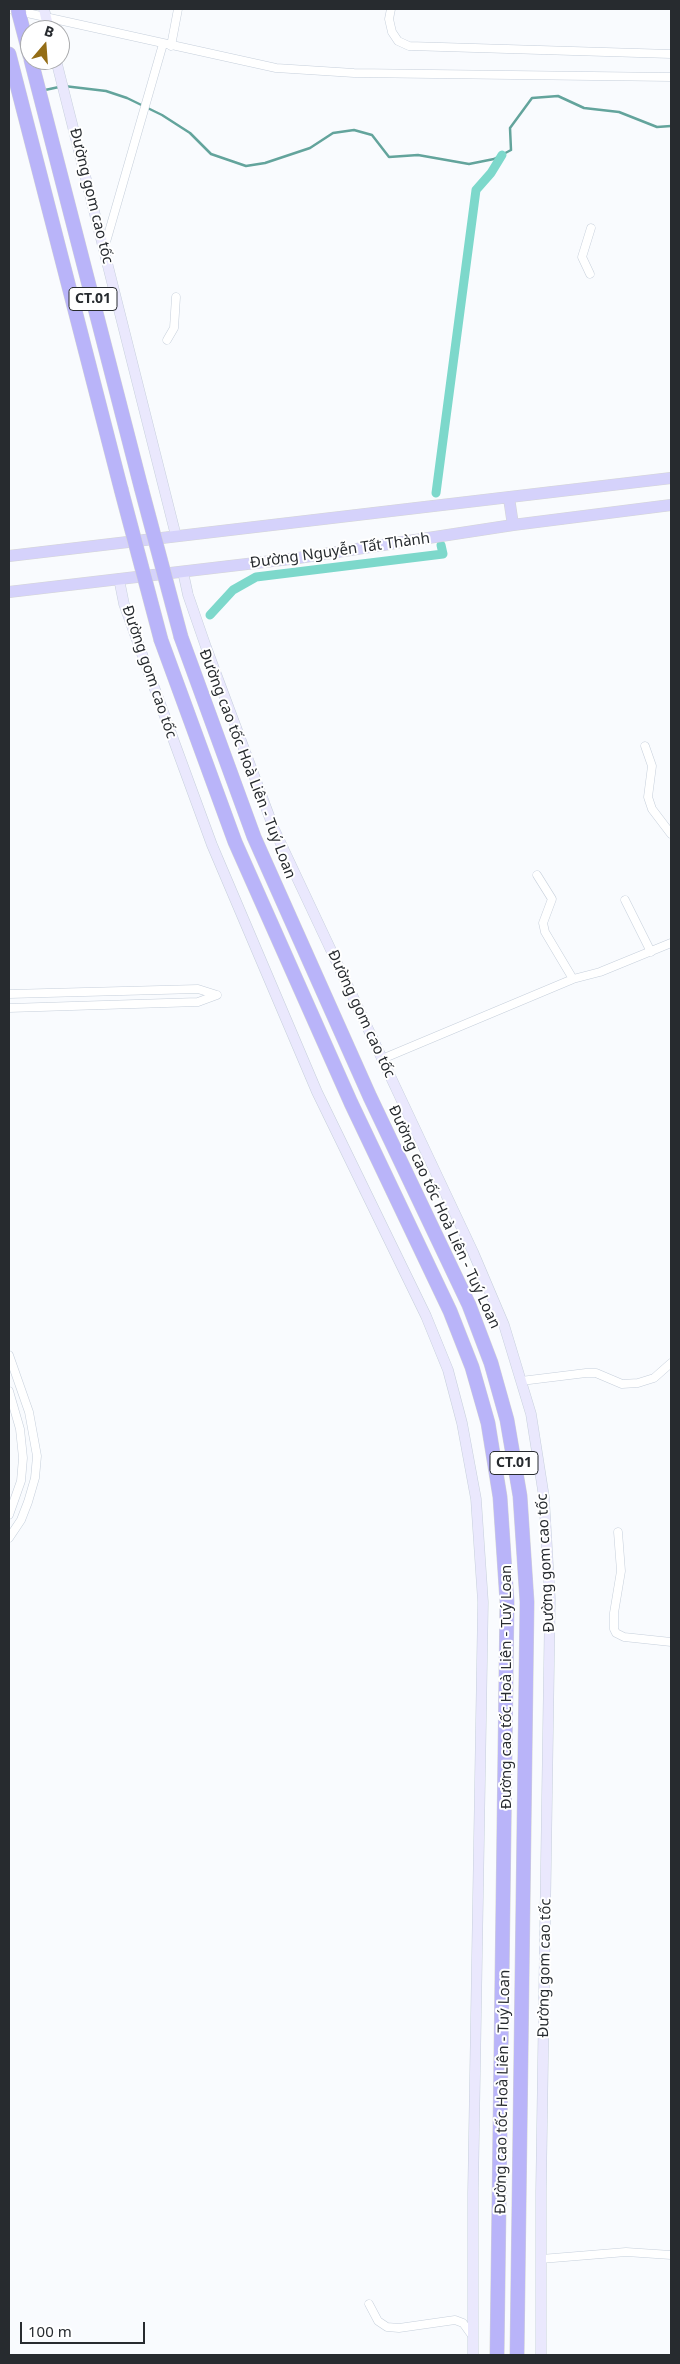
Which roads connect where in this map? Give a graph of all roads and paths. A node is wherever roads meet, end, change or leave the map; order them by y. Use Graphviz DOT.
graph roads {
  1 [pos="178,9"];
  2 [pos="391,9"];
  3 [pos="15,11"];
  4 [pos="45,13"];
  5 [pos="20,26"];
  6 [pos="163,44"];
  7 [pos="171,46"];
  8 [pos="9,54"];
  9 [pos="671,54"];
  10 [pos="34,70"];
  11 [pos="58,70"];
  12 [pos="671,77"];
  13 [pos="591,228"];
  14 [pos="104,250"];
  15 [pos="590,274"];
  16 [pos="176,297"];
  17 [pos="168,340"];
  18 [pos="671,478"];
  19 [pos="509,498"];
  20 [pos="671,505"];
  21 [pos="512,525"];
  22 [pos="176,536"];
  23 [pos="9,556"];
  24 [pos="183,572"];
  25 [pos="119,579"];
  26 [pos="9,592"];
  27 [pos="645,746"];
  28 [pos="671,834"];
  29 [pos="537,875"];
  30 [pos="625,900"];
  31 [pos="671,943"];
  32 [pos="651,952"];
  33 [pos="573,980"];
  34 [pos="9,994"];
  35 [pos="9,1008"];
  36 [pos="382,1059"];
  37 [pos="9,1355"];
  38 [pos="671,1363"];
  39 [pos="521,1381"];
  40 [pos="9,1391"];
  41 [pos="9,1515"];
  42 [pos="618,1532"];
  43 [pos="9,1538"];
  44 [pos="671,1642"];
  45 [pos="671,2255"];
  46 [pos="541,2259"];
  47 [pos="369,2304"];
  48 [pos="473,2337"];
  49 [pos="473,2355"];
  50 [pos="496,2355"];
  51 [pos="517,2355"];
  52 [pos="541,2355"];
  1 -- 7 [label="street"];
  2 -- 9 [label="street"];
  3 -- 4 [label="street"];
  3 -- 5 [label="highway"];
  4 -- 6 [label="street"];
  6 -- 7 [label="street"];
  6 -- 14 [label="street"];
  7 -- 12 [label="street"];
  8 -- 50 [label="highway, Đường cao tốc Hoà Liên - Tuý Loan / CT.01, bridge"];
  10 -- 51 [label="highway, Đường cao tốc Hoà Liên - Tuý Loan / CT.01, bridge"];
  11 -- 14 [label="main road, Đường gom cao tốc"];
  13 -- 15 [label="street"];
  14 -- 22 [label="main road, Đường gom cao tốc"];
  16 -- 17 [label="street"];
  18 -- 19 [label="main road, Đường Nguyễn Tất Thành"];
  19 -- 21 [label="main road"];
  19 -- 22 [label="main road, Đường Nguyễn Tất Thành"];
  20 -- 21 [label="main road, Đường Nguyễn Tất Thành"];
  21 -- 24 [label="main road, Đường Nguyễn Tất Thành"];
  22 -- 23 [label="main road, Đường Nguyễn Tất Thành"];
  24 -- 25 [label="main road, Đường Nguyễn Tất Thành"];
  24 -- 36 [label="main road, Đường gom cao tốc"];
  25 -- 26 [label="main road, Đường Nguyễn Tất Thành"];
  25 -- 48 [label="main road, Đường gom cao tốc"];
  27 -- 28 [label="street"];
  29 -- 33 [label="street"];
  30 -- 32 [label="street"];
  31 -- 32 [label="street"];
  32 -- 33 [label="street"];
  33 -- 36 [label="street"];
  34 -- 35 [label="street"];
  36 -- 39 [label="main road, Đường gom cao tốc"];
  37 -- 43 [label="street"];
  38 -- 39 [label="street"];
  39 -- 46 [label="main road, Đường gom cao tốc"];
  40 -- 41 [label="street"];
  42 -- 44 [label="street"];
  45 -- 46 [label="street"];
  46 -- 52 [label="main road, Đường gom cao tốc"];
  47 -- 48 [label="street"];
  48 -- 49 [label="main road, Đường gom cao tốc"];
}
